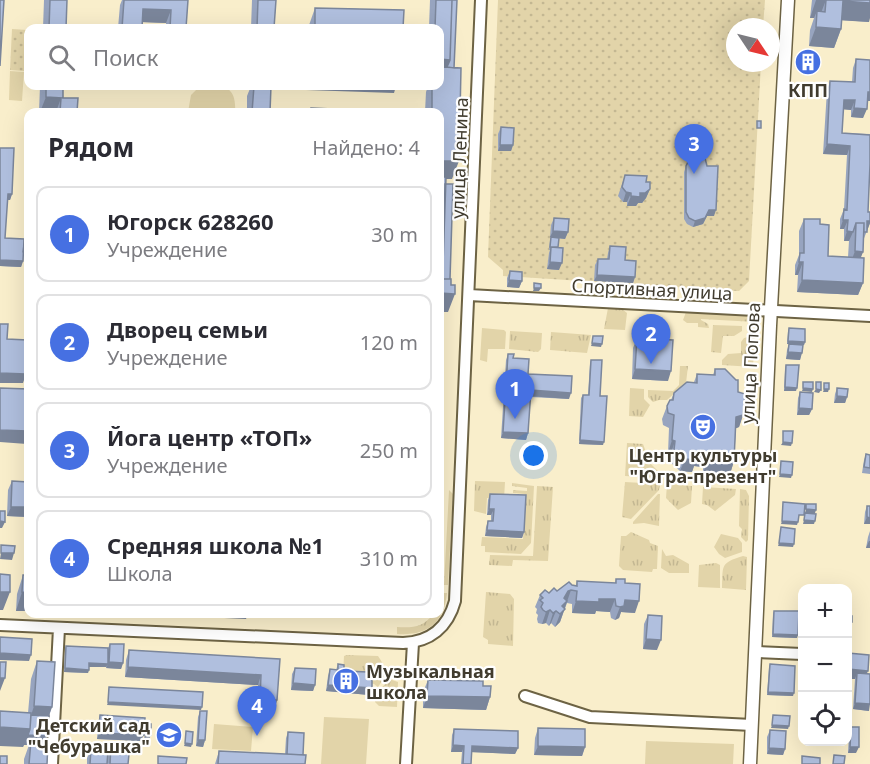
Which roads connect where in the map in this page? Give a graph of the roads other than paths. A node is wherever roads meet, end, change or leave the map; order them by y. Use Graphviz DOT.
graph roads {
  1 [pos="481,0"];
  2 [pos="788,0"];
  3 [pos="469,296"];
  4 [pos="771,312"];
  5 [pos="870,316"];
  6 [pos="0,625"];
  7 [pos="59,628"];
  8 [pos="413,643"];
  9 [pos="756,652"];
  10 [pos="798,654"];
  11 [pos="525,696"];
  12 [pos="752,725"];
  13 [pos="52,764"];
  14 [pos="406,764"];
  15 [pos="750,764"];
  1 -- 3 [label="street, улица Ленина"];
  2 -- 4 [label="street, улица Попова"];
  3 -- 4 [label="street, Спортивная улица"];
  3 -- 8 [label="street, улица Ленина"];
  4 -- 5 [label="street, Спортивная улица"];
  4 -- 9 [label="street, улица Попова"];
  6 -- 7 [label="street"];
  7 -- 8 [label="street"];
  7 -- 13 [label="street"];
  8 -- 14 [label="street"];
  9 -- 10 [label="street"];
  9 -- 12 [label="street, улица Попова"];
  11 -- 12 [label="street"];
  12 -- 15 [label="street, улица Попова"];
}
